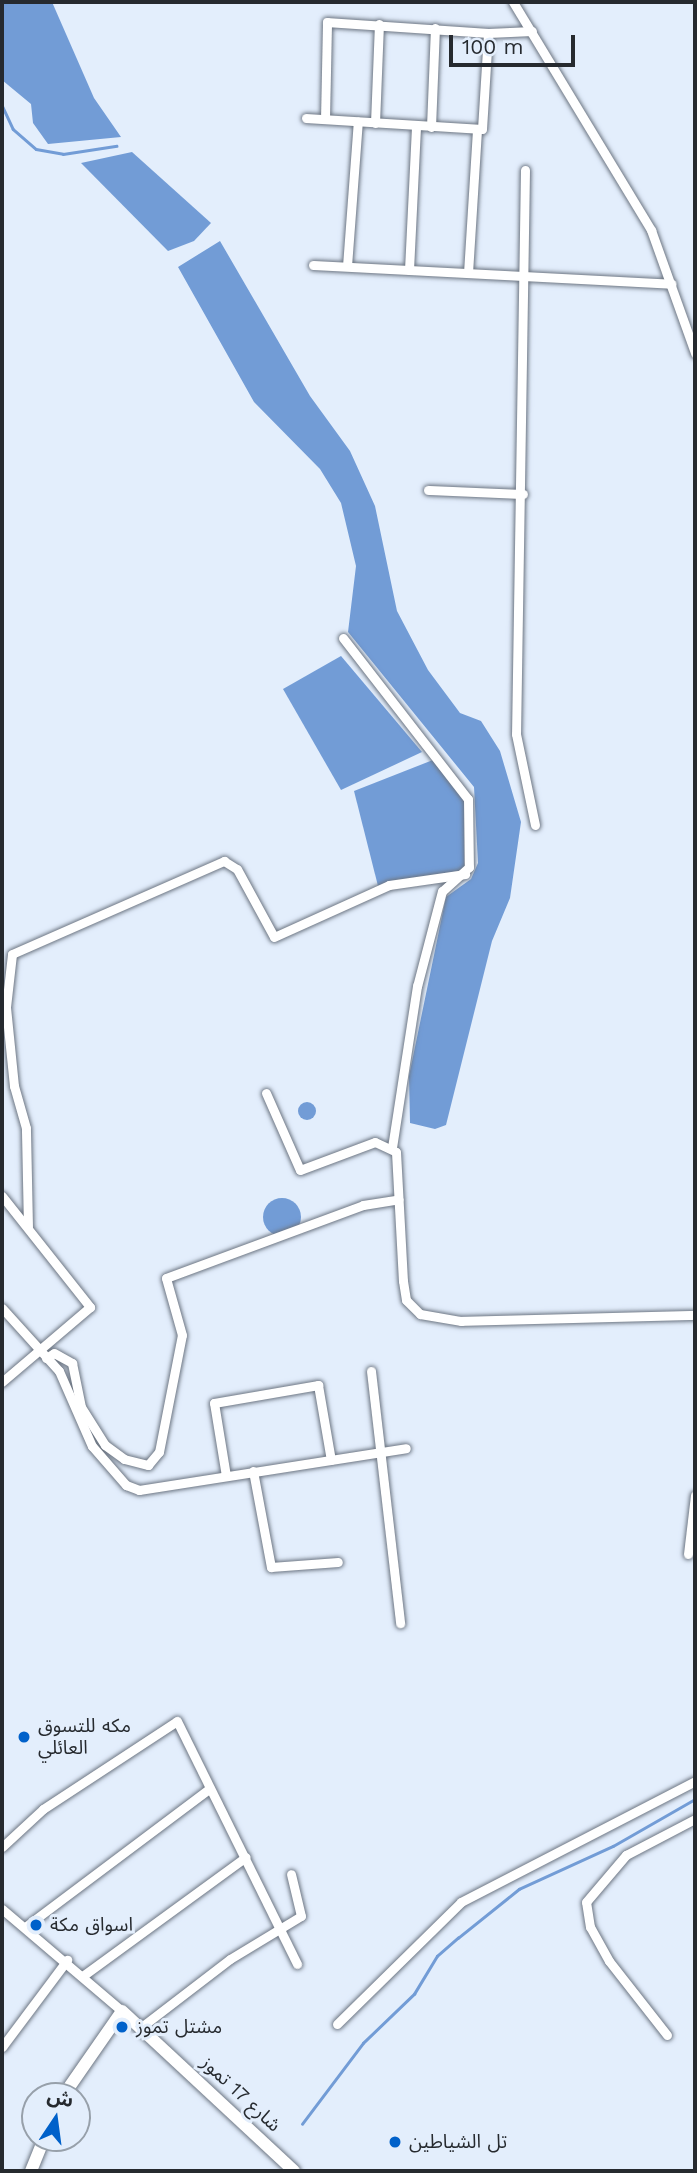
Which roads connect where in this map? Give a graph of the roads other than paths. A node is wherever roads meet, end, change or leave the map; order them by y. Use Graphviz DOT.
graph roads {
  1 [pos="513,2"];
  2 [pos="379,24"];
  3 [pos="435,27"];
  4 [pos="532,31"];
  5 [pos="488,33"];
  6 [pos="306,118"];
  7 [pos="325,120"];
  8 [pos="358,121"];
  9 [pos="375,123"];
  10 [pos="416,126"];
  11 [pos="431,127"];
  12 [pos="477,130"];
  13 [pos="525,170"];
  14 [pos="313,265"];
  15 [pos="347,267"];
  16 [pos="409,270"];
  17 [pos="468,273"];
  18 [pos="526,274"];
  19 [pos="671,284"];
  20 [pos="695,353"];
  21 [pos="428,490"];
  22 [pos="523,494"];
  23 [pos="344,638"];
  24 [pos="534,825"];
  25 [pos="465,874"];
  26 [pos="266,1093"];
  27 [pos="392,1147"];
  28 [pos="2,1196"];
  29 [pos="399,1199"];
  30 [pos="28,1227"];
  31 [pos="2,1308"];
  32 [pos="695,1315"];
  33 [pos="43,1355"];
  34 [pos="371,1371"];
  35 [pos="2,1382"];
  36 [pos="406,1448"];
  37 [pos="381,1452"];
  38 [pos="331,1460"];
  39 [pos="253,1471"];
  40 [pos="226,1476"];
  41 [pos="695,1495"];
  42 [pos="688,1554"];
  43 [pos="338,1562"];
  44 [pos="400,1623"];
  45 [pos="695,1781"];
  46 [pos="210,1788"];
  47 [pos="695,1819"];
  48 [pos="2,1847"];
  49 [pos="246,1857"];
  50 [pos="291,1874"];
  51 [pos="3,1914"];
  52 [pos="25,1927"];
  53 [pos="281,1929"];
  54 [pos="67,1960"];
  55 [pos="297,1964"];
  56 [pos="85,1975"];
  57 [pos="122,2011"];
  58 [pos="338,2024"];
  59 [pos="140,2028"];
  60 [pos="667,2035"];
  61 [pos="2,2047"];
  62 [pos="73,2082"];
  63 [pos="38,2152"];
  64 [pos="31,2171"];
  65 [pos="294,2171"];
  1 -- 4 [label="street"];
  2 -- 3 [label="street"];
  2 -- 7 [label="street"];
  2 -- 9 [label="street"];
  3 -- 5 [label="street"];
  3 -- 11 [label="street"];
  4 -- 5 [label="street"];
  4 -- 19 [label="street"];
  5 -- 12 [label="street"];
  6 -- 7 [label="street"];
  7 -- 8 [label="street"];
  8 -- 9 [label="street"];
  8 -- 15 [label="street"];
  9 -- 10 [label="street"];
  10 -- 11 [label="street"];
  10 -- 16 [label="street"];
  11 -- 12 [label="street"];
  12 -- 17 [label="street"];
  13 -- 18 [label="street"];
  14 -- 15 [label="street"];
  15 -- 16 [label="street"];
  16 -- 17 [label="street"];
  17 -- 18 [label="street"];
  18 -- 19 [label="street"];
  18 -- 22 [label="street"];
  19 -- 20 [label="street"];
  21 -- 22 [label="street"];
  22 -- 24 [label="street"];
  23 -- 25 [label="street"];
  25 -- 27 [label="street"];
  25 -- 30 [label="street"];
  26 -- 27 [label="street"];
  27 -- 29 [label="street"];
  28 -- 30 [label="street"];
  29 -- 32 [label="street"];
  29 -- 33 [label="street"];
  30 -- 33 [label="street"];
  31 -- 33 [label="street"];
  33 -- 35 [label="street"];
  33 -- 40 [label="street"];
  34 -- 37 [label="street"];
  36 -- 37 [label="street"];
  37 -- 38 [label="street"];
  37 -- 44 [label="street"];
  38 -- 39 [label="street"];
  38 -- 40 [label="street"];
  39 -- 40 [label="street"];
  39 -- 43 [label="street"];
  41 -- 42 [label="street"];
  45 -- 58 [label="street"];
  46 -- 48 [label="street"];
  46 -- 49 [label="street"];
  46 -- 52 [label="street"];
  47 -- 60 [label="street"];
  49 -- 53 [label="street"];
  49 -- 56 [label="street"];
  50 -- 53 [label="street"];
  51 -- 52 [label="street, شارع 17 تموز"];
  52 -- 54 [label="street, شارع 17 تموز"];
  53 -- 55 [label="street"];
  53 -- 59 [label="street"];
  54 -- 56 [label="street, شارع 17 تموز"];
  54 -- 61 [label="street"];
  56 -- 57 [label="street, شارع 17 تموز"];
  57 -- 59 [label="main road, شارع 17 تموز"];
  57 -- 62 [label="main road"];
  59 -- 65 [label="main road, شارع 17 تموز"];
  63 -- 64 [label="main road"];
}
